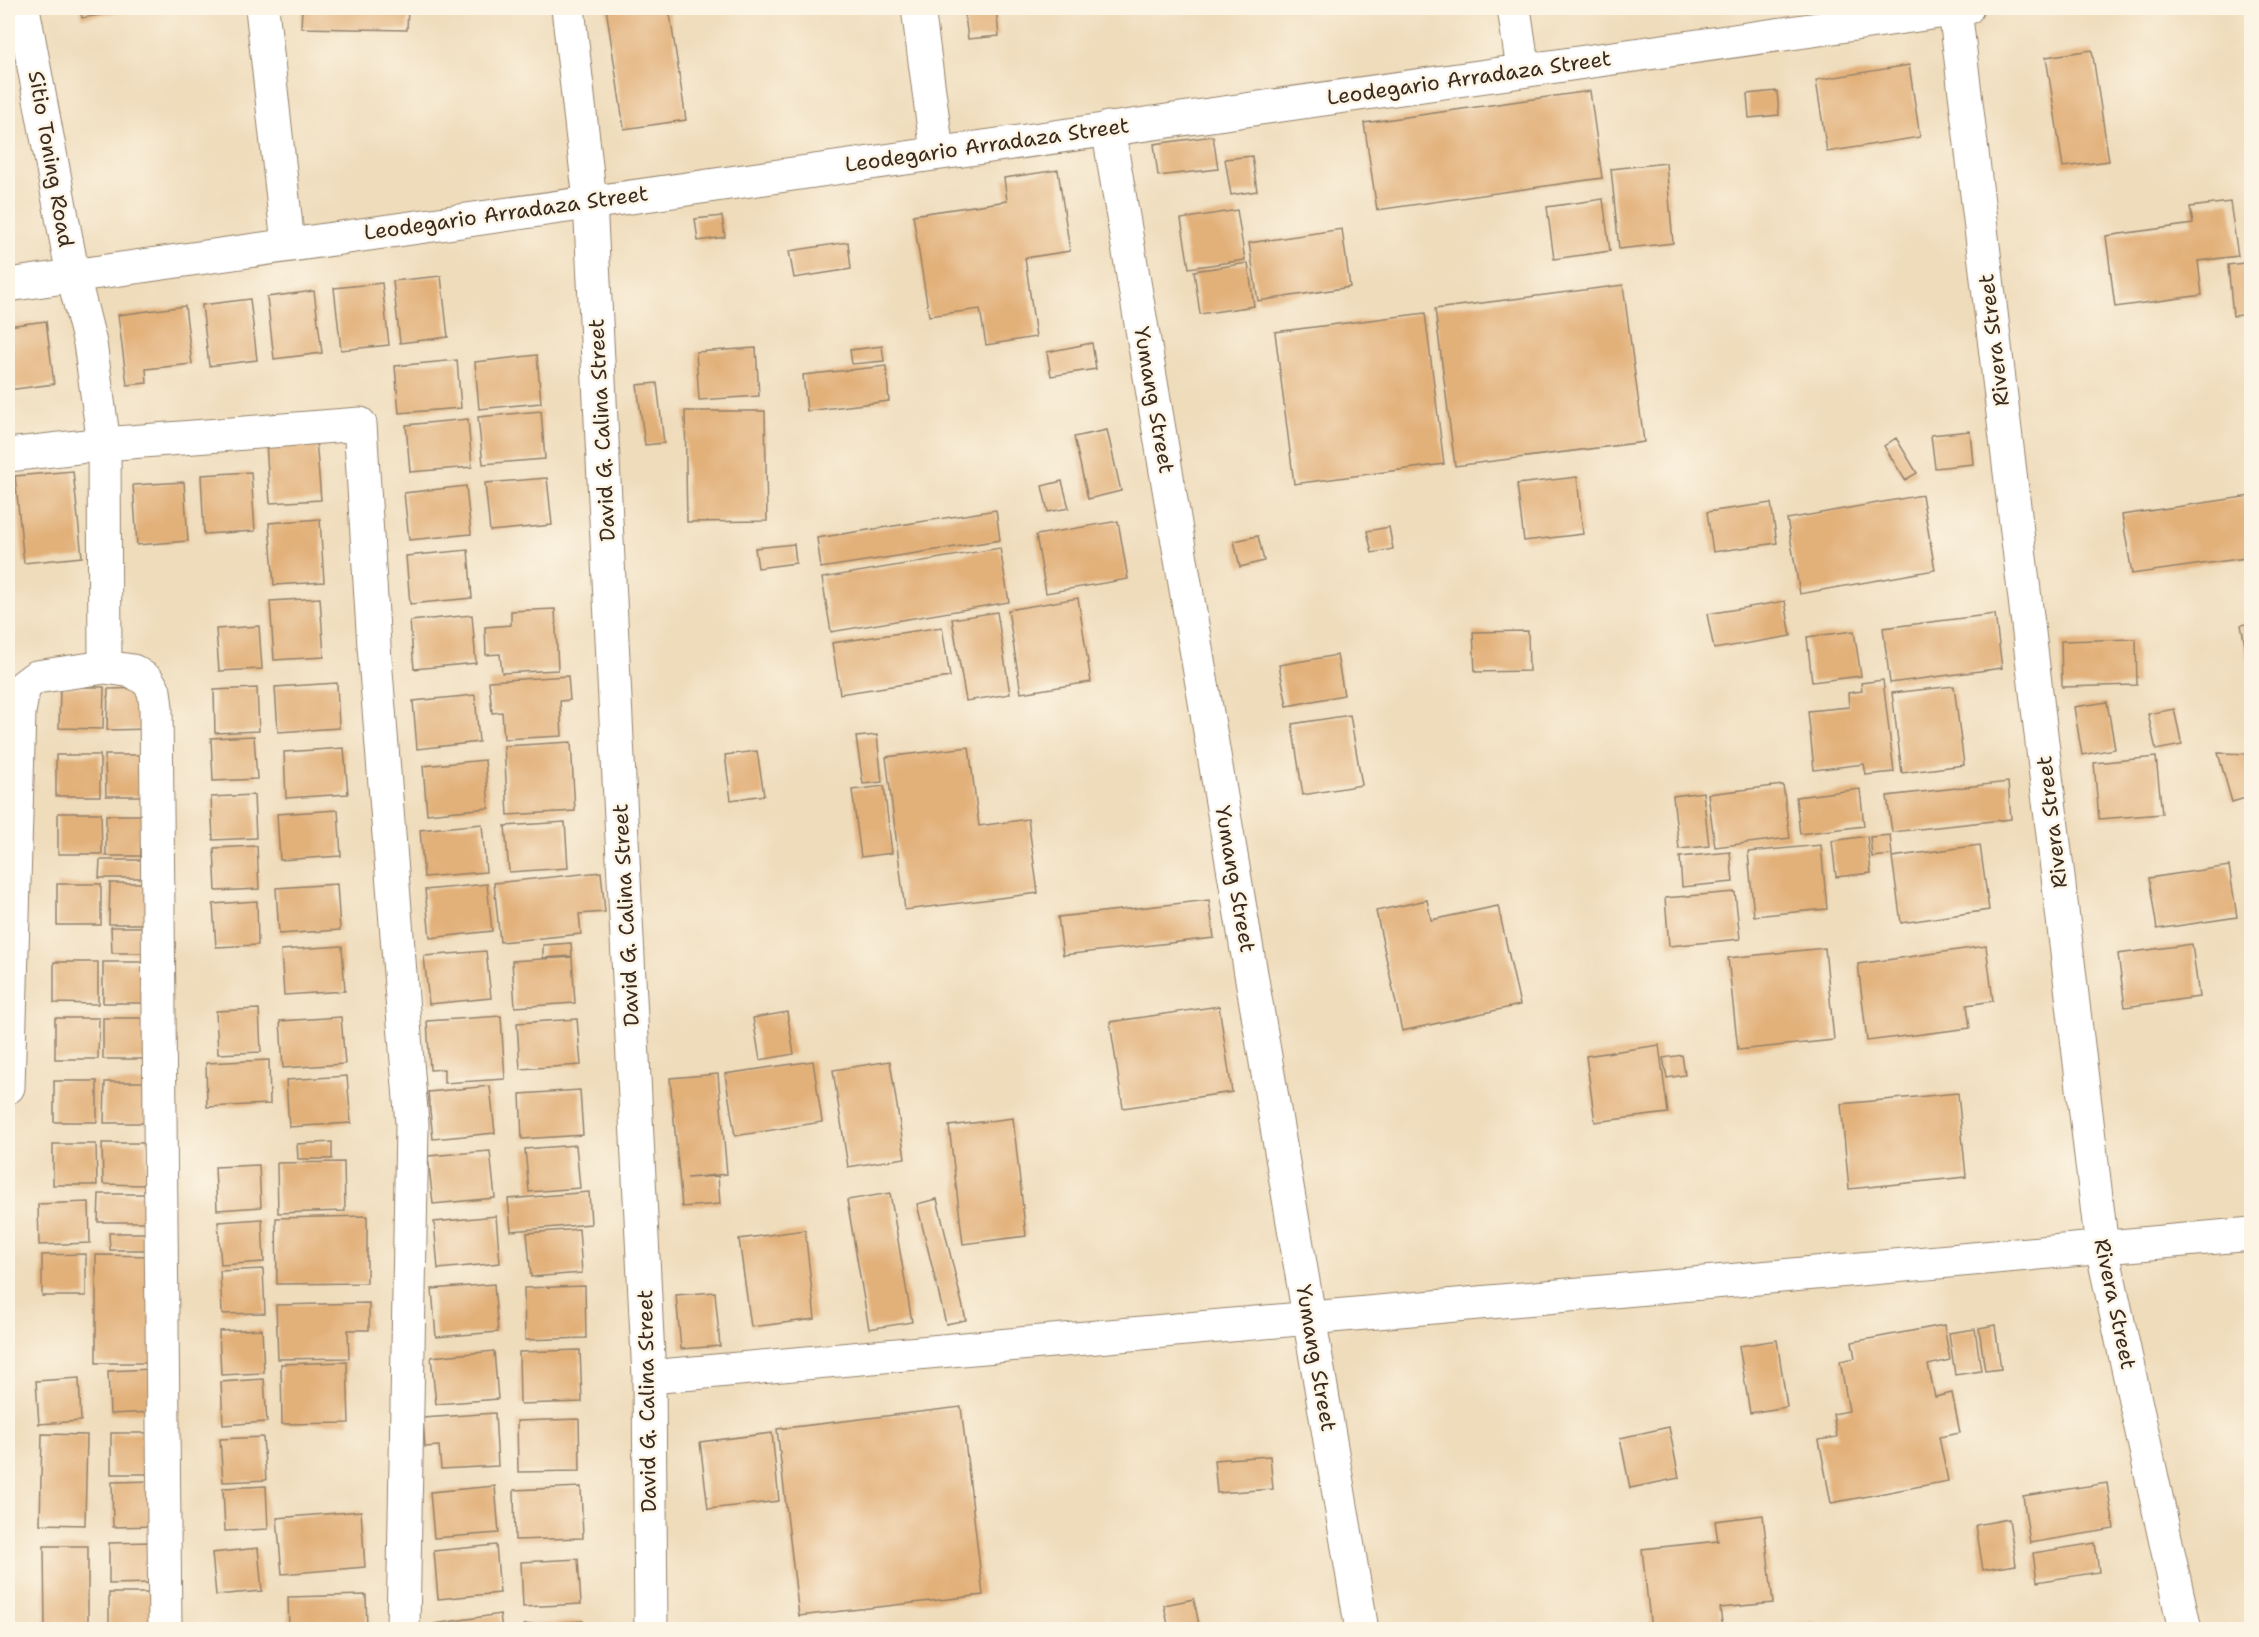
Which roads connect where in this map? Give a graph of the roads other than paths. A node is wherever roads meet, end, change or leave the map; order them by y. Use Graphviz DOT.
graph roads {
  1 [pos="23,8"];
  2 [pos="262,8"];
  3 [pos="568,8"];
  4 [pos="918,8"];
  5 [pos="1514,8"];
  6 [pos="1961,8"];
  7 [pos="1523,70"];
  8 [pos="1108,128"];
  9 [pos="937,152"];
  10 [pos="590,201"];
  11 [pos="288,244"];
  12 [pos="73,276"];
  13 [pos="8,285"];
  14 [pos="105,444"];
  15 [pos="8,455"];
  16 [pos="105,667"];
  17 [pos="8,1087"];
  18 [pos="2252,1234"];
  19 [pos="2102,1248"];
  20 [pos="1309,1318"];
  21 [pos="649,1377"];
  22 [pos="165,1629"];
  23 [pos="403,1629"];
  24 [pos="651,1629"];
  25 [pos="1362,1629"];
  26 [pos="2185,1629"];
  1 -- 12 [label="street, Sitio Toning Road"];
  2 -- 11 [label="street"];
  3 -- 10 [label="street, David G. Calina Street"];
  4 -- 9 [label="street"];
  5 -- 7 [label="street"];
  6 -- 7 [label="street, Leodegario Arradaza Street"];
  6 -- 19 [label="street, Rivera Street"];
  7 -- 8 [label="street, Leodegario Arradaza Street"];
  8 -- 9 [label="street, Leodegario Arradaza Street"];
  8 -- 20 [label="street, Yumang Street"];
  9 -- 10 [label="street, Leodegario Arradaza Street"];
  10 -- 11 [label="street, Leodegario Arradaza Street"];
  10 -- 21 [label="street, David G. Calina Street"];
  11 -- 12 [label="street, Leodegario Arradaza Street"];
  12 -- 13 [label="street, Leodegario Arradaza Street"];
  12 -- 14 [label="street, Sitio Toning Road"];
  14 -- 15 [label="street"];
  14 -- 16 [label="street, Sitio Toning Road"];
  14 -- 23 [label="street"];
  16 -- 17 [label="street"];
  16 -- 22 [label="street"];
  18 -- 19 [label="street"];
  19 -- 20 [label="street"];
  19 -- 26 [label="street, Rivera Street"];
  20 -- 21 [label="street"];
  20 -- 25 [label="street, Yumang Street"];
  21 -- 24 [label="street, David G. Calina Street"];
}
